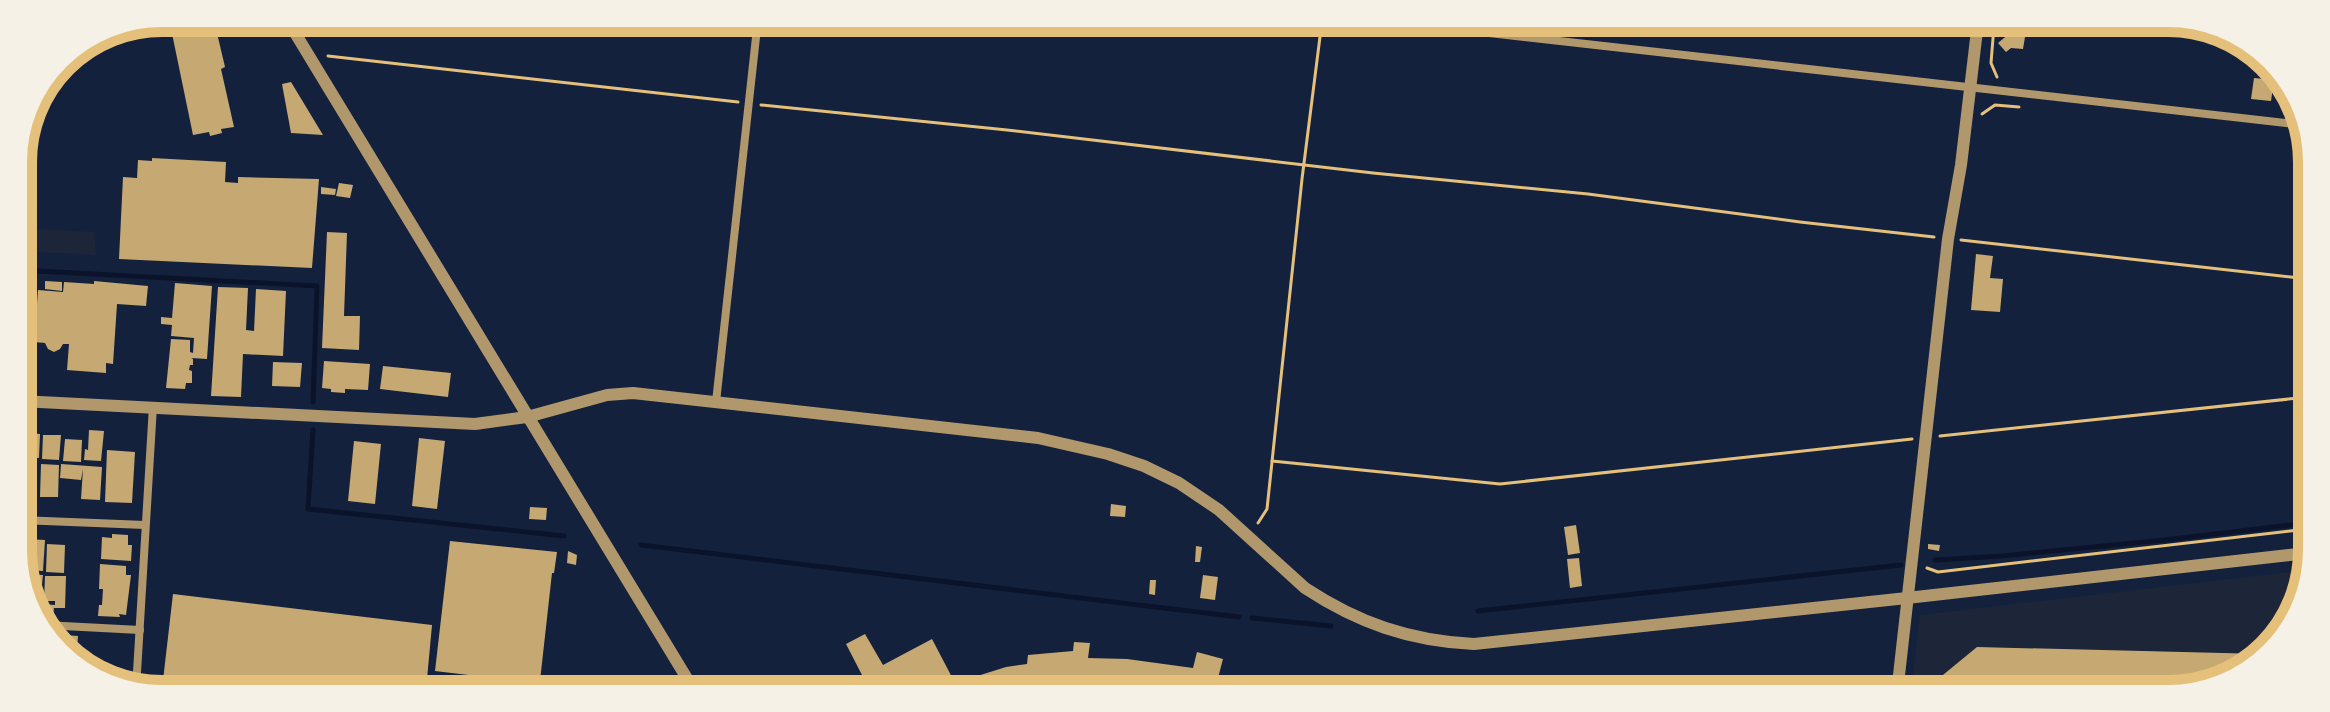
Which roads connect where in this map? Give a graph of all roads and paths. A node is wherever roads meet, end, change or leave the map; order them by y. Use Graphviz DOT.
graph roads {
  1 [pos="295,32"];
  2 [pos="756,32"];
  3 [pos="1321,32"];
  4 [pos="1479,32"];
  5 [pos="1977,32"];
  6 [pos="1993,32"];
  7 [pos="308,54"];
  8 [pos="1998,78"];
  9 [pos="1969,88"];
  10 [pos="748,103"];
  11 [pos="2027,108"];
  12 [pos="1980,115"];
  13 [pos="2292,124"];
  14 [pos="1305,165"];
  15 [pos="1948,239"];
  16 [pos="2298,278"];
  17 [pos="2298,398"];
  18 [pos="32,401"];
  19 [pos="716,402"];
  20 [pos="153,406"];
  21 [pos="527,417"];
  22 [pos="1924,438"];
  23 [pos="1272,461"];
  24 [pos="32,520"];
  25 [pos="145,525"];
  26 [pos="2298,530"];
  27 [pos="1248,536"];
  28 [pos="2298,554"];
  29 [pos="1923,556"];
  30 [pos="1907,598"];
  31 [pos="57,626"];
  32 [pos="140,630"];
  33 [pos="137,678"];
  34 [pos="688,680"];
  35 [pos="1898,680"];
  1 -- 7 [label="street"];
  2 -- 10 [label="street"];
  3 -- 14 [label="path"];
  4 -- 9 [label="street"];
  5 -- 9 [label="street"];
  6 -- 8 [label="path"];
  7 -- 10 [label="path"];
  7 -- 21 [label="street"];
  9 -- 13 [label="street"];
  9 -- 15 [label="street"];
  10 -- 14 [label="path"];
  10 -- 19 [label="street"];
  11 -- 12 [label="path"];
  14 -- 15 [label="path"];
  14 -- 23 [label="path"];
  15 -- 16 [label="path"];
  15 -- 22 [label="street"];
  17 -- 22 [label="path"];
  18 -- 20 [label="street"];
  19 -- 21 [label="street"];
  19 -- 27 [label="street"];
  20 -- 21 [label="street"];
  20 -- 25 [label="street"];
  21 -- 34 [label="street"];
  22 -- 23 [label="path"];
  22 -- 30 [label="street"];
  23 -- 27 [label="path"];
  24 -- 25 [label="street"];
  25 -- 32 [label="street"];
  26 -- 29 [label="path"];
  27 -- 30 [label="street"];
  28 -- 30 [label="street"];
  30 -- 35 [label="street"];
  31 -- 32 [label="street"];
  32 -- 33 [label="street"];
}
